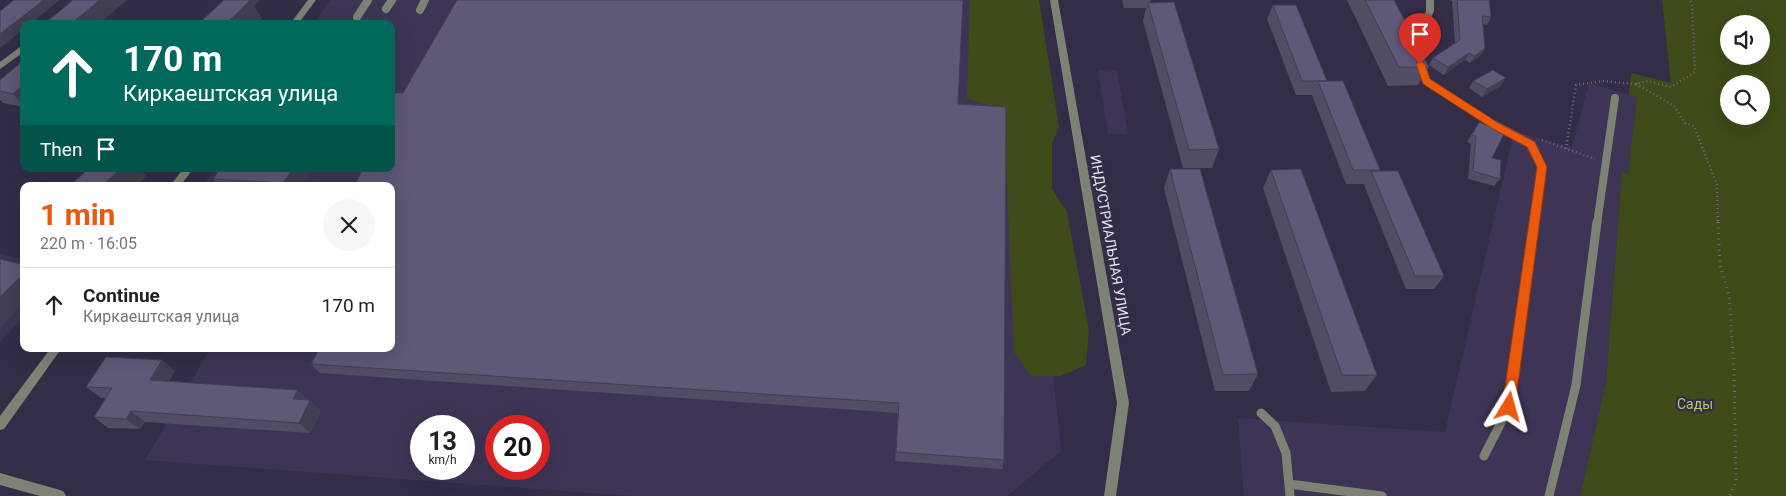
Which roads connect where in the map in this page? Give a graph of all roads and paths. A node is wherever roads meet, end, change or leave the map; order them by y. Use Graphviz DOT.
graph roads {
  1 [pos="312,0"];
  2 [pos="368,0"];
  3 [pos="392,0"];
  4 [pos="426,0"];
  5 [pos="1054,0"];
  6 [pos="1430,0"];
  7 [pos="1690,0"];
  8 [pos="386,9"];
  9 [pos="420,10"];
  10 [pos="357,17"];
  11 [pos="297,20"];
  12 [pos="20,50"];
  13 [pos="0,66"];
  14 [pos="1636,84"];
  15 [pos="1616,98"];
  16 [pos="1497,126"];
  17 [pos="1539,139"];
  18 [pos="1566,149"];
  19 [pos="1605,163"];
  20 [pos="186,172"];
  21 [pos="178,182"];
  22 [pos="54,352"];
  23 [pos="1261,414"];
  24 [pos="0,425"];
  25 [pos="1484,456"];
  26 [pos="0,479"];
  27 [pos="1289,484"];
  28 [pos="60,496"];
  29 [pos="1110,496"];
  30 [pos="1290,496"];
  31 [pos="1382,496"];
  32 [pos="1549,496"];
  33 [pos="1730,496"];
  1 -- 11 [label="street"];
  2 -- 10 [label="lane"];
  3 -- 8 [label="lane"];
  4 -- 9 [label="lane"];
  5 -- 29 [label="street, ИНДУСТРИАЛЬНАЯ УЛИЦА"];
  6 -- 16 [label="street"];
  7 -- 14 [label="path"];
  12 -- 13 [label="street"];
  14 -- 18 [label="path"];
  14 -- 33 [label="path"];
  15 -- 19 [label="lane"];
  16 -- 25 [label="lane"];
  17 -- 18 [label="path"];
  18 -- 19 [label="path"];
  19 -- 32 [label="lane"];
  20 -- 21 [label="street"];
  22 -- 24 [label="street"];
  23 -- 27 [label="lane"];
  26 -- 28 [label="street"];
  27 -- 30 [label="lane"];
  27 -- 31 [label="lane"];
}
